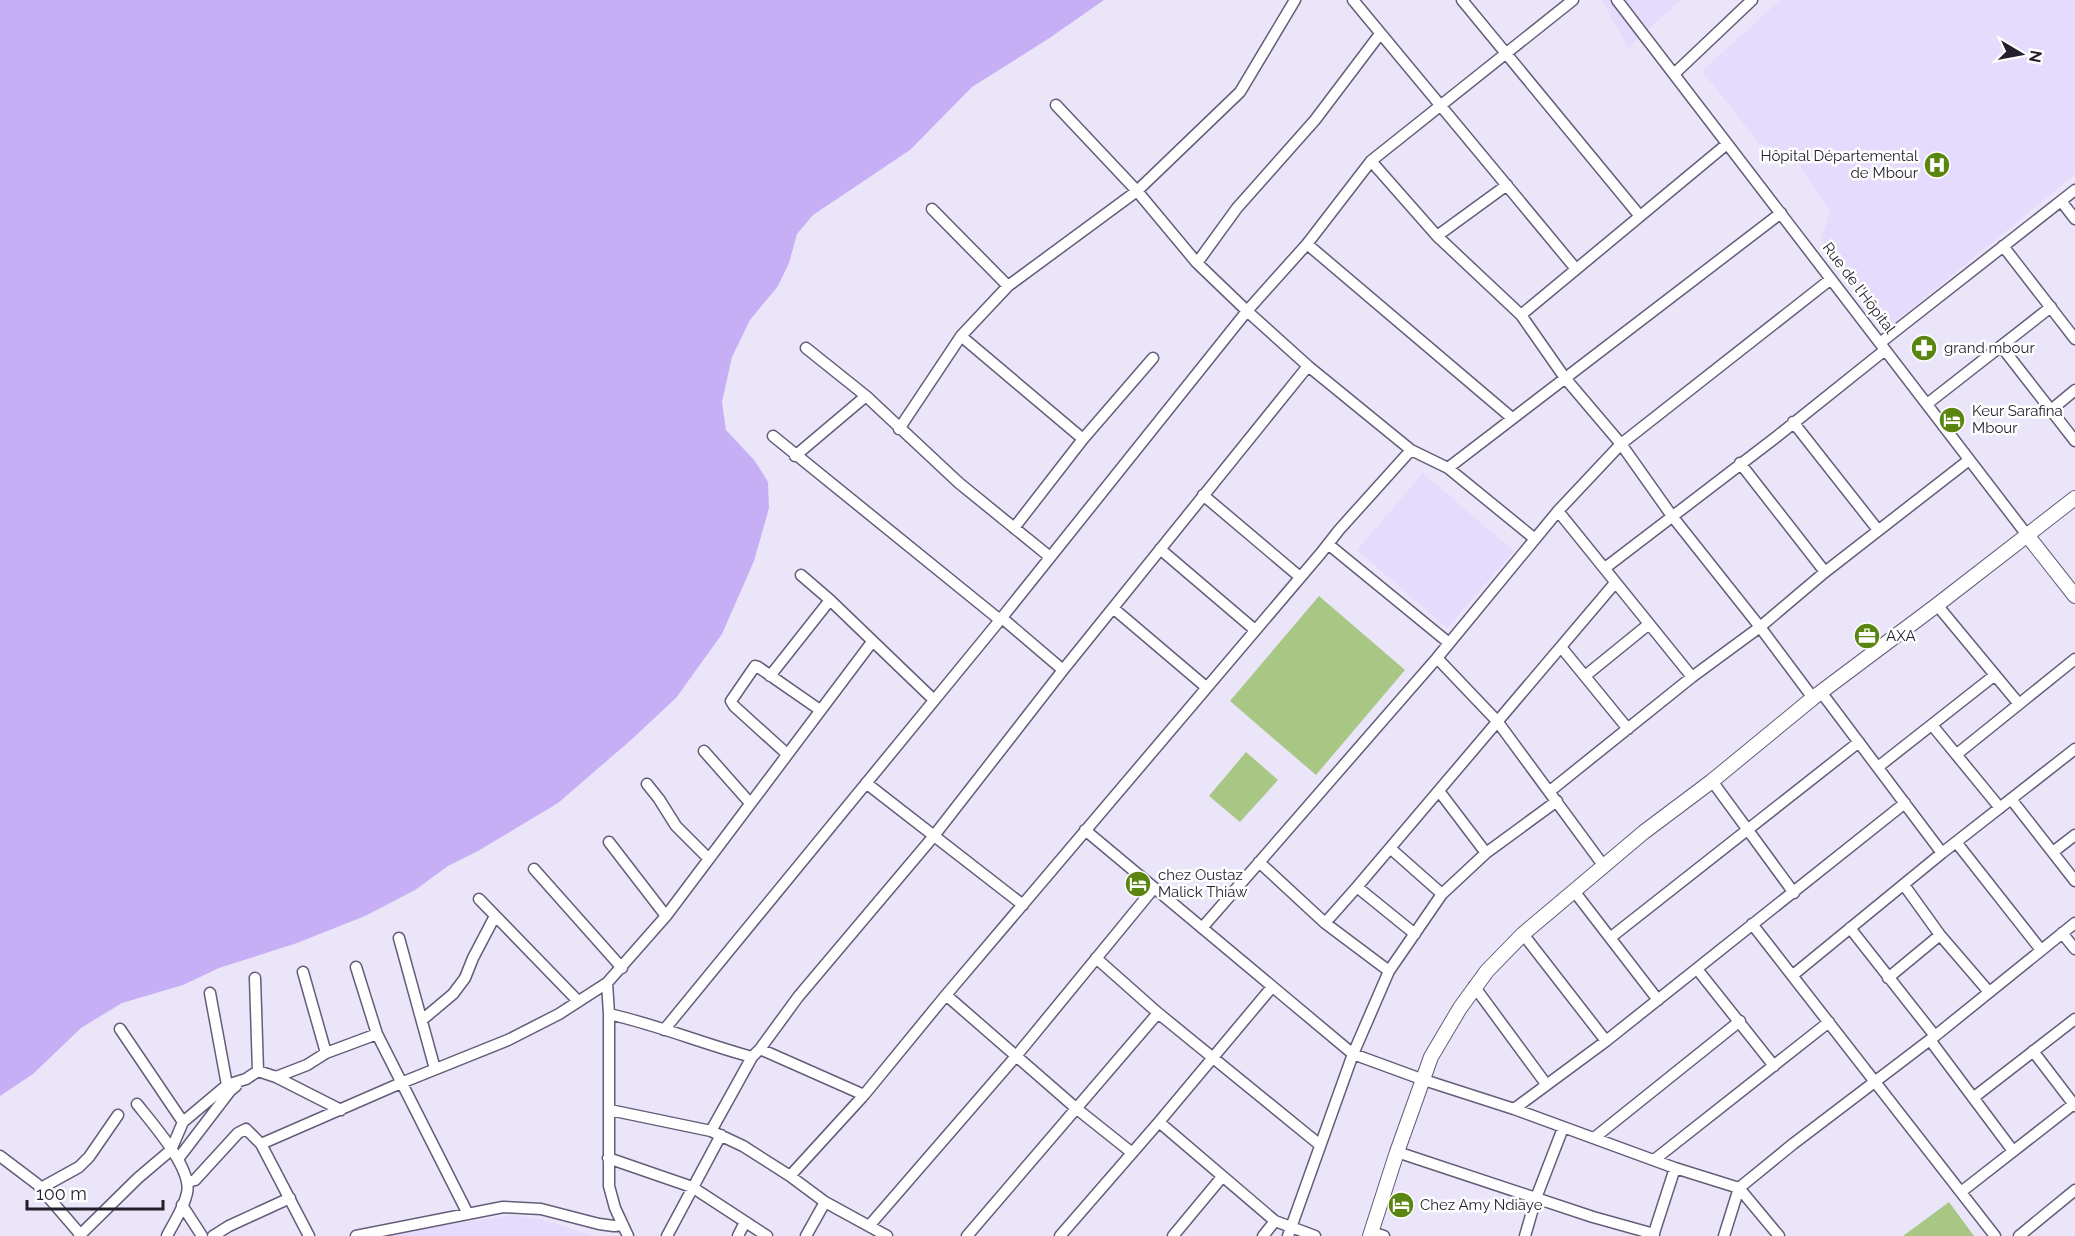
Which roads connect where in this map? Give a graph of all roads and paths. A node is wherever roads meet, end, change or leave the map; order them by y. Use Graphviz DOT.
graph roads {
  1 [pos="1295,0"];
  2 [pos="1353,0"];
  3 [pos="1462,0"];
  4 [pos="1573,0"];
  5 [pos="1617,0"];
  6 [pos="1752,0"];
  7 [pos="1380,34"];
  8 [pos="1505,54"];
  9 [pos="1674,74"];
  10 [pos="1056,105"];
  11 [pos="1441,105"];
  12 [pos="1727,144"];
  13 [pos="1371,161"];
  14 [pos="1507,185"];
  15 [pos="2075,190"];
  16 [pos="1137,191"];
  17 [pos="2061,201"];
  18 [pos="932,210"];
  19 [pos="1781,213"];
  20 [pos="1640,215"];
  21 [pos="2075,219"];
  22 [pos="1437,236"];
  23 [pos="1307,244"];
  24 [pos="2003,246"];
  25 [pos="1197,263"];
  26 [pos="1576,268"];
  27 [pos="1831,279"];
  28 [pos="1008,286"];
  29 [pos="2050,307"];
  30 [pos="1247,312"];
  31 [pos="1521,315"];
  32 [pos="961,336"];
  33 [pos="2075,339"];
  34 [pos="1882,346"];
  35 [pos="2001,346"];
  36 [pos="806,348"];
  37 [pos="1153,358"];
  38 [pos="1308,366"];
  39 [pos="1565,378"];
  40 [pos="2075,390"];
  41 [pos="866,396"];
  42 [pos="1927,404"];
  43 [pos="2050,410"];
  44 [pos="1512,418"];
  45 [pos="1793,422"];
  46 [pos="899,429"];
  47 [pos="773,436"];
  48 [pos="1083,439"];
  49 [pos="2075,441"];
  50 [pos="1622,444"];
  51 [pos="1411,450"];
  52 [pos="795,456"];
  53 [pos="1970,460"];
  54 [pos="1740,463"];
  55 [pos="1448,468"];
  56 [pos="1203,495"];
  57 [pos="2075,498"];
  58 [pos="1558,511"];
  59 [pos="1672,516"];
  60 [pos="1014,528"];
  61 [pos="1878,530"];
  62 [pos="2027,535"];
  63 [pos="1534,538"];
  64 [pos="1328,544"];
  65 [pos="1160,549"];
  66 [pos="1050,556"];
  67 [pos="1605,568"];
  68 [pos="1825,572"];
  69 [pos="801,575"];
  70 [pos="1300,577"];
  71 [pos="1615,584"];
  72 [pos="2075,596"];
  73 [pos="830,600"];
  74 [pos="1937,605"];
  75 [pos="1113,608"];
  76 [pos="1001,619"];
  77 [pos="1649,624"];
  78 [pos="1760,627"];
  79 [pos="1255,630"];
  80 [pos="872,642"];
  81 [pos="1449,643"];
  82 [pos="1561,647"];
  83 [pos="1437,658"];
  84 [pos="2075,659"];
  85 [pos="1063,670"];
  86 [pos="1995,675"];
  87 [pos="770,676"];
  88 [pos="1584,676"];
  89 [pos="1692,677"];
  90 [pos="1206,687"];
  91 [pos="1817,695"];
  92 [pos="933,700"];
  93 [pos="2019,704"];
  94 [pos="820,710"];
  95 [pos="1497,721"];
  96 [pos="1932,724"];
  97 [pos="1628,729"];
  98 [pos="1859,742"];
  99 [pos="704,751"];
  100 [pos="787,754"];
  101 [pos="1957,754"];
  102 [pos="2073,756"];
  103 [pos="1878,767"];
  104 [pos="1712,781"];
  105 [pos="866,783"];
  106 [pos="646,784"];
  107 [pos="1439,791"];
  108 [pos="1550,791"];
  109 [pos="2011,799"];
  110 [pos="1557,801"];
  111 [pos="750,803"];
  112 [pos="1905,803"];
  113 [pos="2000,808"];
  114 [pos="1747,828"];
  115 [pos="1085,830"];
  116 [pos="2075,835"];
  117 [pos="933,837"];
  118 [pos="609,842"];
  119 [pos="1956,842"];
  120 [pos="1390,848"];
  121 [pos="2053,852"];
  122 [pos="1486,853"];
  123 [pos="1942,853"];
  124 [pos="709,860"];
  125 [pos="1259,862"];
  126 [pos="1603,865"];
  127 [pos="534,868"];
  128 [pos="2075,880"];
  129 [pos="1904,885"];
  130 [pos="1357,887"];
  131 [pos="1154,888"];
  132 [pos="1574,891"];
  133 [pos="1794,893"];
  134 [pos="1442,894"];
  135 [pos="479,899"];
  136 [pos="1023,904"];
  137 [pos="495,916"];
  138 [pos="666,916"];
  139 [pos="1325,923"];
  140 [pos="2075,923"];
  141 [pos="1752,924"];
  142 [pos="1202,928"];
  143 [pos="1850,928"];
  144 [pos="2062,933"];
  145 [pos="1415,934"];
  146 [pos="1523,934"];
  147 [pos="1940,935"];
  148 [pos="399,938"];
  149 [pos="1610,938"];
  150 [pos="2075,949"];
  151 [pos="2041,950"];
  152 [pos="1096,958"];
  153 [pos="356,967"];
  154 [pos="622,968"];
  155 [pos="1697,969"];
  156 [pos="1389,971"];
  157 [pos="303,972"];
  158 [pos="1793,975"];
  159 [pos="255,978"];
  160 [pos="1888,978"];
  161 [pos="607,983"];
  162 [pos="1474,986"];
  163 [pos="1272,987"];
  164 [pos="1989,992"];
  165 [pos="210,993"];
  166 [pos="946,995"];
  167 [pos="1658,999"];
  168 [pos="578,1001"];
  169 [pos="1158,1012"];
  170 [pos="609,1014"];
  171 [pos="2075,1019"];
  172 [pos="422,1020"];
  173 [pos="1740,1022"];
  174 [pos="1829,1022"];
  175 [pos="120,1029"];
  176 [pos="664,1030"];
  177 [pos="377,1034"];
  178 [pos="1932,1038"];
  179 [pos="1606,1041"];
  180 [pos="760,1049"];
  181 [pos="2033,1051"];
  182 [pos="326,1053"];
  183 [pos="1353,1054"];
  184 [pos="1017,1055"];
  185 [pos="1213,1056"];
  186 [pos="752,1057"];
  187 [pos="1774,1066"];
  188 [pos="435,1069"];
  189 [pos="258,1071"];
  190 [pos="276,1077"];
  191 [pos="246,1078"];
  192 [pos="1424,1080"];
  193 [pos="1876,1082"];
  194 [pos="400,1083"];
  195 [pos="1546,1084"];
  196 [pos="227,1085"];
  197 [pos="864,1095"];
  198 [pos="1973,1098"];
  199 [pos="137,1104"];
  200 [pos="2074,1105"];
  201 [pos="1077,1108"];
  202 [pos="1514,1109"];
  203 [pos="341,1110"];
  204 [pos="610,1110"];
  205 [pos="118,1115"];
  206 [pos="183,1122"];
  207 [pos="1158,1122"];
  208 [pos="1563,1128"];
  209 [pos="716,1133"];
  210 [pos="1594,1138"];
  211 [pos="261,1144"];
  212 [pos="1320,1146"];
  213 [pos="2013,1151"];
  214 [pos="1131,1152"];
  215 [pos="1397,1152"];
  216 [pos="175,1154"];
  217 [pos="0,1156"];
  218 [pos="608,1158"];
  219 [pos="1654,1161"];
  220 [pos="1675,1168"];
  221 [pos="790,1176"];
  222 [pos="1222,1177"];
  223 [pos="188,1182"];
  224 [pos="692,1187"];
  225 [pos="41,1188"];
  226 [pos="1739,1188"];
  227 [pos="2075,1190"];
  228 [pos="1961,1192"];
  229 [pos="290,1198"];
  230 [pos="1536,1198"];
  231 [pos="825,1202"];
  232 [pos="182,1205"];
  233 [pos="468,1214"];
  234 [pos="1275,1221"];
  235 [pos="745,1222"];
  236 [pos="623,1224"];
  237 [pos="869,1226"];
  238 [pos="1289,1232"];
  239 [pos="80,1235"];
  240 [pos="883,1235"];
  241 [pos="1375,1235"];
  242 [pos="1653,1235"];
  243 [pos="167,1236"];
  244 [pos="202,1236"];
  245 [pos="213,1236"];
  246 [pos="309,1236"];
  247 [pos="356,1236"];
  248 [pos="628,1236"];
  249 [pos="667,1236"];
  250 [pos="738,1236"];
  251 [pos="767,1236"];
  252 [pos="806,1236"];
  253 [pos="967,1236"];
  254 [pos="1060,1236"];
  255 [pos="1173,1236"];
  256 [pos="1263,1236"];
  257 [pos="1315,1236"];
  258 [pos="1525,1236"];
  259 [pos="1724,1236"];
  260 [pos="1779,1236"];
  261 [pos="1995,1236"];
  262 [pos="2019,1236"];
  1 -- 16 [label="street"];
  2 -- 7 [label="street"];
  3 -- 8 [label="street"];
  4 -- 8 [label="street"];
  5 -- 9 [label="street, Rue de l'Hôpital"];
  6 -- 9 [label="street"];
  7 -- 11 [label="street"];
  7 -- 25 [label="street"];
  8 -- 11 [label="street"];
  8 -- 20 [label="street"];
  9 -- 12 [label="street, Rue de l'Hôpital"];
  10 -- 16 [label="street"];
  11 -- 13 [label="street"];
  11 -- 14 [label="street"];
  12 -- 19 [label="street, Rue de l'Hôpital"];
  12 -- 20 [label="street"];
  13 -- 22 [label="street"];
  13 -- 23 [label="street"];
  14 -- 22 [label="street"];
  14 -- 26 [label="street"];
  15 -- 17 [label="street"];
  16 -- 25 [label="street"];
  16 -- 28 [label="street"];
  17 -- 21 [label="street"];
  17 -- 24 [label="street"];
  18 -- 28 [label="street"];
  19 -- 27 [label="street, Rue de l'Hôpital"];
  19 -- 39 [label="street"];
  20 -- 26 [label="street"];
  22 -- 31 [label="street"];
  23 -- 30 [label="street"];
  23 -- 44 [label="street"];
  24 -- 29 [label="street"];
  24 -- 34 [label="street"];
  25 -- 30 [label="street"];
  26 -- 31 [label="street"];
  27 -- 34 [label="street, Rue de l'Hôpital"];
  27 -- 50 [label="street"];
  28 -- 32 [label="street"];
  29 -- 33 [label="street"];
  29 -- 35 [label="street"];
  30 -- 38 [label="street"];
  30 -- 66 [label="street"];
  31 -- 39 [label="street"];
  32 -- 46 [label="street"];
  32 -- 48 [label="street"];
  34 -- 42 [label="street, Rue de l'Hôpital"];
  34 -- 45 [label="street"];
  35 -- 42 [label="street"];
  35 -- 43 [label="street"];
  36 -- 41 [label="street"];
  37 -- 48 [label="street"];
  38 -- 51 [label="street"];
  38 -- 56 [label="street"];
  39 -- 44 [label="street"];
  39 -- 50 [label="street"];
  40 -- 43 [label="street"];
  41 -- 46 [label="street"];
  41 -- 52 [label="street"];
  42 -- 53 [label="street, Rue de l'Hôpital"];
  43 -- 49 [label="street"];
  44 -- 55 [label="street"];
  45 -- 54 [label="street"];
  45 -- 61 [label="street"];
  46 -- 60 [label="street"];
  47 -- 52 [label="street"];
  48 -- 60 [label="street"];
  50 -- 58 [label="street"];
  50 -- 59 [label="street"];
  51 -- 55 [label="street"];
  51 -- 64 [label="street"];
  52 -- 76 [label="street"];
  53 -- 61 [label="street"];
  53 -- 62 [label="street, Rue de l'Hôpital"];
  54 -- 59 [label="street"];
  54 -- 68 [label="street"];
  55 -- 63 [label="street"];
  56 -- 65 [label="street"];
  56 -- 70 [label="street"];
  57 -- 62 [label="main road"];
  58 -- 63 [label="street"];
  58 -- 67 [label="street"];
  59 -- 67 [label="street"];
  59 -- 78 [label="street"];
  60 -- 66 [label="street"];
  61 -- 68 [label="street"];
  62 -- 72 [label="main road, Rue de l'Hôpital"];
  62 -- 74 [label="main road"];
  63 -- 81 [label="street"];
  64 -- 70 [label="street"];
  64 -- 81 [label="street"];
  65 -- 75 [label="street"];
  65 -- 79 [label="street"];
  66 -- 76 [label="street"];
  67 -- 71 [label="street"];
  68 -- 78 [label="street"];
  69 -- 73 [label="street"];
  70 -- 79 [label="street"];
  71 -- 77 [label="street"];
  71 -- 82 [label="street"];
  73 -- 80 [label="street"];
  73 -- 87 [label="street"];
  74 -- 86 [label="street"];
  74 -- 91 [label="main road"];
  75 -- 85 [label="street"];
  75 -- 90 [label="street"];
  76 -- 85 [label="street"];
  76 -- 92 [label="street"];
  77 -- 88 [label="street"];
  77 -- 89 [label="street"];
  78 -- 89 [label="street"];
  78 -- 91 [label="street"];
  79 -- 90 [label="street"];
  80 -- 92 [label="street"];
  80 -- 94 [label="street"];
  81 -- 83 [label="street"];
  82 -- 88 [label="street"];
  82 -- 95 [label="street"];
  83 -- 95 [label="street"];
  83 -- 125 [label="street"];
  84 -- 93 [label="street"];
  85 -- 117 [label="street"];
  86 -- 93 [label="street"];
  86 -- 96 [label="street"];
  87 -- 94 [label="street"];
  87 -- 100 [label="street"];
  88 -- 97 [label="street"];
  89 -- 97 [label="street"];
  90 -- 115 [label="street"];
  91 -- 98 [label="street"];
  91 -- 104 [label="main road"];
  92 -- 105 [label="street"];
  93 -- 101 [label="street"];
  94 -- 100 [label="street"];
  95 -- 107 [label="street"];
  95 -- 108 [label="street"];
  96 -- 101 [label="street"];
  96 -- 103 [label="street"];
  97 -- 108 [label="street"];
  98 -- 103 [label="street"];
  98 -- 114 [label="street"];
  99 -- 111 [label="street"];
  100 -- 111 [label="street"];
  101 -- 113 [label="street"];
  102 -- 109 [label="street"];
  103 -- 112 [label="street"];
  104 -- 114 [label="street"];
  104 -- 126 [label="main road"];
  105 -- 117 [label="street"];
  105 -- 176 [label="street"];
  106 -- 124 [label="street"];
  107 -- 120 [label="street"];
  107 -- 122 [label="street"];
  108 -- 110 [label="street"];
  109 -- 113 [label="street"];
  109 -- 121 [label="street"];
  110 -- 122 [label="street"];
  110 -- 126 [label="street"];
  111 -- 124 [label="street"];
  112 -- 123 [label="street"];
  112 -- 133 [label="street"];
  113 -- 119 [label="street"];
  114 -- 133 [label="street"];
  114 -- 149 [label="street"];
  115 -- 131 [label="street"];
  115 -- 136 [label="street"];
  116 -- 121 [label="street"];
  117 -- 136 [label="street"];
  117 -- 180 [label="street"];
  118 -- 138 [label="street"];
  119 -- 123 [label="street"];
  119 -- 151 [label="street"];
  120 -- 130 [label="street"];
  120 -- 134 [label="street"];
  121 -- 128 [label="street"];
  122 -- 134 [label="street"];
  123 -- 129 [label="street"];
  124 -- 138 [label="street"];
  125 -- 139 [label="street"];
  125 -- 142 [label="street"];
  126 -- 132 [label="main road"];
  127 -- 154 [label="street"];
  129 -- 143 [label="street"];
  129 -- 147 [label="street"];
  130 -- 139 [label="street"];
  130 -- 145 [label="street"];
  131 -- 142 [label="street"];
  131 -- 152 [label="street"];
  132 -- 146 [label="main road"];
  132 -- 149 [label="street"];
  133 -- 141 [label="street"];
  134 -- 145 [label="street"];
  135 -- 137 [label="street"];
  136 -- 166 [label="street"];
  137 -- 168 [label="street"];
  137 -- 172 [label="street"];
  138 -- 154 [label="street"];
  139 -- 156 [label="street"];
  140 -- 144 [label="street"];
  141 -- 155 [label="street"];
  141 -- 158 [label="street"];
  142 -- 163 [label="street"];
  143 -- 158 [label="street"];
  143 -- 160 [label="street"];
  144 -- 150 [label="street"];
  144 -- 151 [label="street"];
  145 -- 156 [label="street"];
  146 -- 162 [label="main road"];
  146 -- 179 [label="street"];
  147 -- 160 [label="street"];
  147 -- 164 [label="street"];
  148 -- 172 [label="street"];
  149 -- 167 [label="street"];
  151 -- 164 [label="street"];
  152 -- 169 [label="street"];
  152 -- 184 [label="street"];
  153 -- 177 [label="street"];
  154 -- 161 [label="street"];
  155 -- 167 [label="street"];
  155 -- 173 [label="street"];
  156 -- 183 [label="street"];
  157 -- 182 [label="street"];
  158 -- 174 [label="street"];
  159 -- 189 [label="street"];
  160 -- 178 [label="street"];
  161 -- 168 [label="street"];
  161 -- 170 [label="street"];
  162 -- 192 [label="main road"];
  162 -- 195 [label="street"];
  163 -- 183 [label="street"];
  163 -- 185 [label="street"];
  164 -- 178 [label="street"];
  165 -- 196 [label="street"];
  166 -- 184 [label="street"];
  166 -- 197 [label="street"];
  167 -- 179 [label="street"];
  168 -- 188 [label="street"];
  169 -- 185 [label="street"];
  169 -- 201 [label="street"];
  170 -- 176 [label="street"];
  170 -- 204 [label="street"];
  171 -- 181 [label="street"];
  172 -- 188 [label="street"];
  173 -- 187 [label="street"];
  173 -- 210 [label="street"];
  174 -- 187 [label="street"];
  174 -- 193 [label="street"];
  175 -- 206 [label="street"];
  176 -- 186 [label="street"];
  177 -- 182 [label="street"];
  177 -- 194 [label="street"];
  178 -- 193 [label="street"];
  178 -- 198 [label="street"];
  179 -- 195 [label="street"];
  180 -- 186 [label="street"];
  180 -- 197 [label="street"];
  181 -- 198 [label="street"];
  181 -- 200 [label="street"];
  182 -- 190 [label="street"];
  183 -- 192 [label="street"];
  183 -- 212 [label="street"];
  184 -- 201 [label="street"];
  184 -- 237 [label="street"];
  185 -- 207 [label="street"];
  185 -- 212 [label="street"];
  186 -- 209 [label="street"];
  187 -- 219 [label="street"];
  188 -- 194 [label="street"];
  189 -- 190 [label="street"];
  189 -- 191 [label="street"];
  190 -- 203 [label="street"];
  191 -- 196 [label="street"];
  191 -- 216 [label="street"];
  192 -- 202 [label="street"];
  192 -- 215 [label="main road"];
  193 -- 226 [label="street"];
  193 -- 228 [label="street"];
  194 -- 203 [label="street"];
  194 -- 233 [label="street"];
  195 -- 202 [label="street"];
  196 -- 206 [label="street"];
  197 -- 221 [label="street"];
  198 -- 213 [label="street"];
  199 -- 216 [label="street"];
  200 -- 213 [label="street"];
  201 -- 214 [label="street"];
  201 -- 253 [label="street"];
  202 -- 208 [label="street"];
  203 -- 211 [label="street"];
  204 -- 209 [label="street"];
  204 -- 218 [label="street"];
  205 -- 225 [label="street"];
  206 -- 216 [label="street"];
  207 -- 214 [label="street"];
  207 -- 222 [label="street"];
  208 -- 210 [label="street"];
  208 -- 230 [label="street"];
  209 -- 221 [label="street"];
  209 -- 224 [label="street"];
  210 -- 219 [label="street"];
  211 -- 223 [label="street"];
  211 -- 229 [label="street"];
  212 -- 238 [label="street"];
  213 -- 228 [label="street"];
  214 -- 254 [label="street"];
  215 -- 230 [label="street"];
  215 -- 241 [label="main road"];
  216 -- 223 [label="street"];
  216 -- 239 [label="street"];
  217 -- 225 [label="street"];
  218 -- 224 [label="street"];
  218 -- 236 [label="street"];
  219 -- 220 [label="street"];
  220 -- 226 [label="street"];
  220 -- 242 [label="street"];
  221 -- 231 [label="street"];
  222 -- 234 [label="street"];
  222 -- 255 [label="street"];
  223 -- 232 [label="street"];
  224 -- 235 [label="street"];
  224 -- 249 [label="street"];
  225 -- 239 [label="street"];
  226 -- 259 [label="street"];
  226 -- 260 [label="street"];
  227 -- 262 [label="street"];
  228 -- 261 [label="street"];
  229 -- 245 [label="street"];
  229 -- 246 [label="street"];
  230 -- 242 [label="street"];
  230 -- 258 [label="street"];
  231 -- 237 [label="street"];
  231 -- 252 [label="street"];
  232 -- 243 [label="street"];
  232 -- 244 [label="street"];
  233 -- 236 [label="street"];
  233 -- 247 [label="street"];
  234 -- 238 [label="street"];
  234 -- 256 [label="street"];
  235 -- 250 [label="street"];
  235 -- 251 [label="street"];
  236 -- 248 [label="street"];
  237 -- 240 [label="street"];
  238 -- 257 [label="street"];
}
